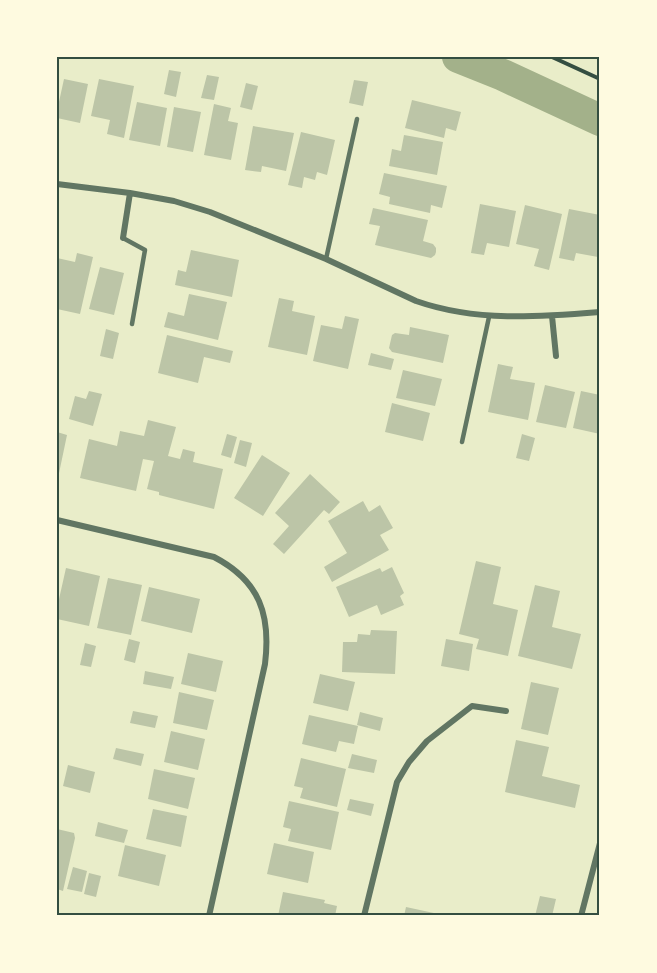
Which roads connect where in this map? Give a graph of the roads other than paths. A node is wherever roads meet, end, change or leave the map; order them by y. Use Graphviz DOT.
graph roads {
  1 [pos="357,119"];
  2 [pos="57,184"];
  3 [pos="130,193"];
  4 [pos="123,238"];
  5 [pos="326,259"];
  6 [pos="600,312"];
  7 [pos="489,316"];
  8 [pos="552,316"];
  9 [pos="132,324"];
  10 [pos="556,356"];
  11 [pos="462,442"];
  12 [pos="57,520"];
  13 [pos="506,711"];
  14 [pos="600,843"];
  15 [pos="209,916"];
  16 [pos="364,916"];
  17 [pos="581,916"];
  1 -- 5 [label="lane"];
  2 -- 3 [label="street"];
  3 -- 4 [label="street"];
  3 -- 5 [label="street"];
  4 -- 9 [label="lane"];
  5 -- 7 [label="street"];
  6 -- 8 [label="street"];
  7 -- 8 [label="street"];
  7 -- 11 [label="lane"];
  8 -- 10 [label="street"];
  12 -- 15 [label="street"];
  13 -- 16 [label="street"];
  14 -- 17 [label="street"];
}
